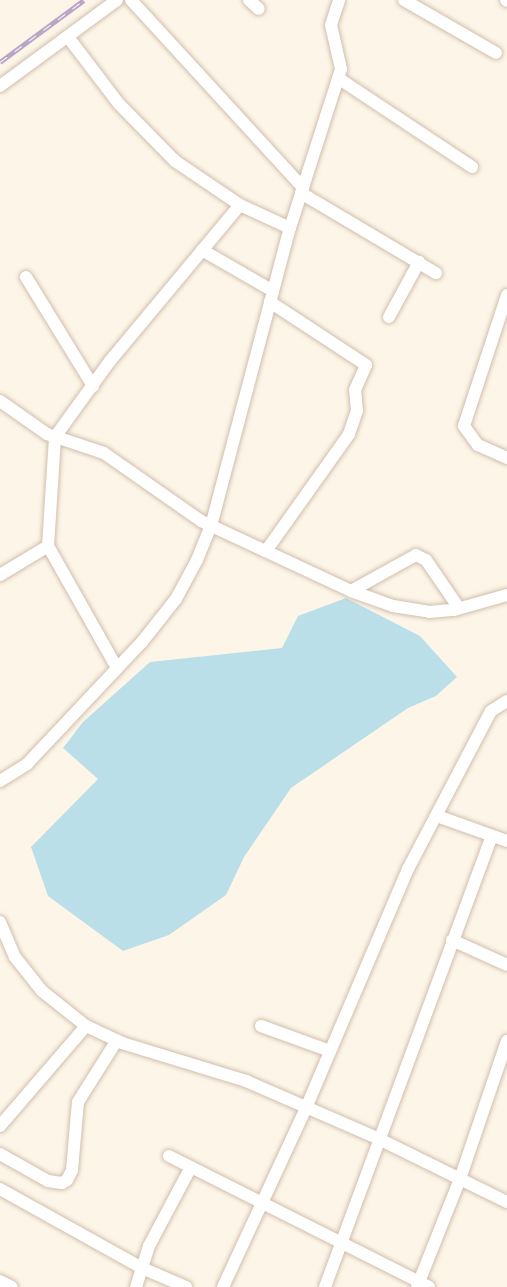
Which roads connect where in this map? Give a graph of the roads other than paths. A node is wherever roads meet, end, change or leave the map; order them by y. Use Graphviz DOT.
graph roads {
  1 [pos="117,0"];
  2 [pos="131,0"];
  3 [pos="339,0"];
  4 [pos="404,0"];
  5 [pos="68,37"];
  6 [pos="496,53"];
  7 [pos="338,78"];
  8 [pos="0,86"];
  9 [pos="472,167"];
  10 [pos="302,191"];
  11 [pos="240,205"];
  12 [pos="290,228"];
  13 [pos="202,250"];
  14 [pos="419,262"];
  15 [pos="436,273"];
  16 [pos="27,277"];
  17 [pos="507,295"];
  18 [pos="272,296"];
  19 [pos="389,317"];
  20 [pos="93,386"];
  21 [pos="0,401"];
  22 [pos="55,437"];
  23 [pos="507,458"];
  24 [pos="211,526"];
  25 [pos="48,546"];
  26 [pos="266,551"];
  27 [pos="0,575"];
  28 [pos="351,591"];
  29 [pos="507,595"];
  30 [pos="459,608"];
  31 [pos="117,668"];
  32 [pos="507,701"];
  33 [pos="0,781"];
  34 [pos="437,816"];
  35 [pos="492,836"];
  36 [pos="507,841"];
  37 [pos="0,922"];
  38 [pos="452,940"];
  39 [pos="0,953"];
  40 [pos="20,964"];
  41 [pos="507,966"];
  42 [pos="86,1026"];
  43 [pos="261,1026"];
  44 [pos="117,1040"];
  45 [pos="507,1041"];
  46 [pos="330,1052"];
  47 [pos="306,1108"];
  48 [pos="0,1126"];
  49 [pos="377,1138"];
  50 [pos="0,1154"];
  51 [pos="169,1156"];
  52 [pos="191,1167"];
  53 [pos="460,1179"];
  54 [pos="0,1189"];
  55 [pos="263,1201"];
  56 [pos="507,1202"];
  57 [pos="340,1243"];
  58 [pos="142,1268"];
  59 [pos="0,1281"];
  60 [pos="422,1285"];
  61 [pos="12,1287"];
  62 [pos="136,1287"];
  63 [pos="186,1287"];
  64 [pos="223,1287"];
  65 [pos="325,1287"];
  1 -- 5 [label="street"];
  2 -- 10 [label="street"];
  3 -- 7 [label="street"];
  4 -- 6 [label="street"];
  5 -- 8 [label="street"];
  5 -- 11 [label="street"];
  7 -- 9 [label="street"];
  7 -- 10 [label="street"];
  10 -- 12 [label="street"];
  10 -- 14 [label="street"];
  11 -- 12 [label="street"];
  11 -- 13 [label="street"];
  12 -- 18 [label="street"];
  13 -- 18 [label="street"];
  13 -- 20 [label="street"];
  14 -- 15 [label="street"];
  14 -- 19 [label="street"];
  16 -- 20 [label="street"];
  17 -- 23 [label="street"];
  18 -- 24 [label="street"];
  18 -- 26 [label="street"];
  20 -- 22 [label="street"];
  21 -- 22 [label="street"];
  22 -- 24 [label="street"];
  22 -- 25 [label="street"];
  24 -- 26 [label="street"];
  24 -- 31 [label="street"];
  25 -- 27 [label="street"];
  25 -- 31 [label="street"];
  26 -- 28 [label="street"];
  28 -- 30 [label="street"];
  28 -- 30 [label="street"];
  29 -- 30 [label="street"];
  31 -- 33 [label="street"];
  32 -- 34 [label="street"];
  34 -- 35 [label="street"];
  34 -- 46 [label="street"];
  35 -- 36 [label="street"];
  35 -- 38 [label="street"];
  37 -- 40 [label="street"];
  38 -- 41 [label="street"];
  38 -- 49 [label="street"];
  39 -- 40 [label="street"];
  40 -- 42 [label="street"];
  42 -- 44 [label="street"];
  42 -- 48 [label="street"];
  43 -- 46 [label="street"];
  44 -- 47 [label="street"];
  44 -- 50 [label="street"];
  45 -- 53 [label="street"];
  46 -- 47 [label="street"];
  47 -- 49 [label="street"];
  47 -- 55 [label="street"];
  49 -- 53 [label="street"];
  49 -- 57 [label="street"];
  51 -- 52 [label="street"];
  52 -- 55 [label="street"];
  52 -- 58 [label="street"];
  53 -- 56 [label="street"];
  53 -- 60 [label="street"];
  54 -- 58 [label="street"];
  55 -- 57 [label="street"];
  55 -- 64 [label="street"];
  57 -- 60 [label="street"];
  57 -- 65 [label="street"];
  58 -- 62 [label="street"];
  58 -- 63 [label="street"];
  59 -- 61 [label="street"];
}
